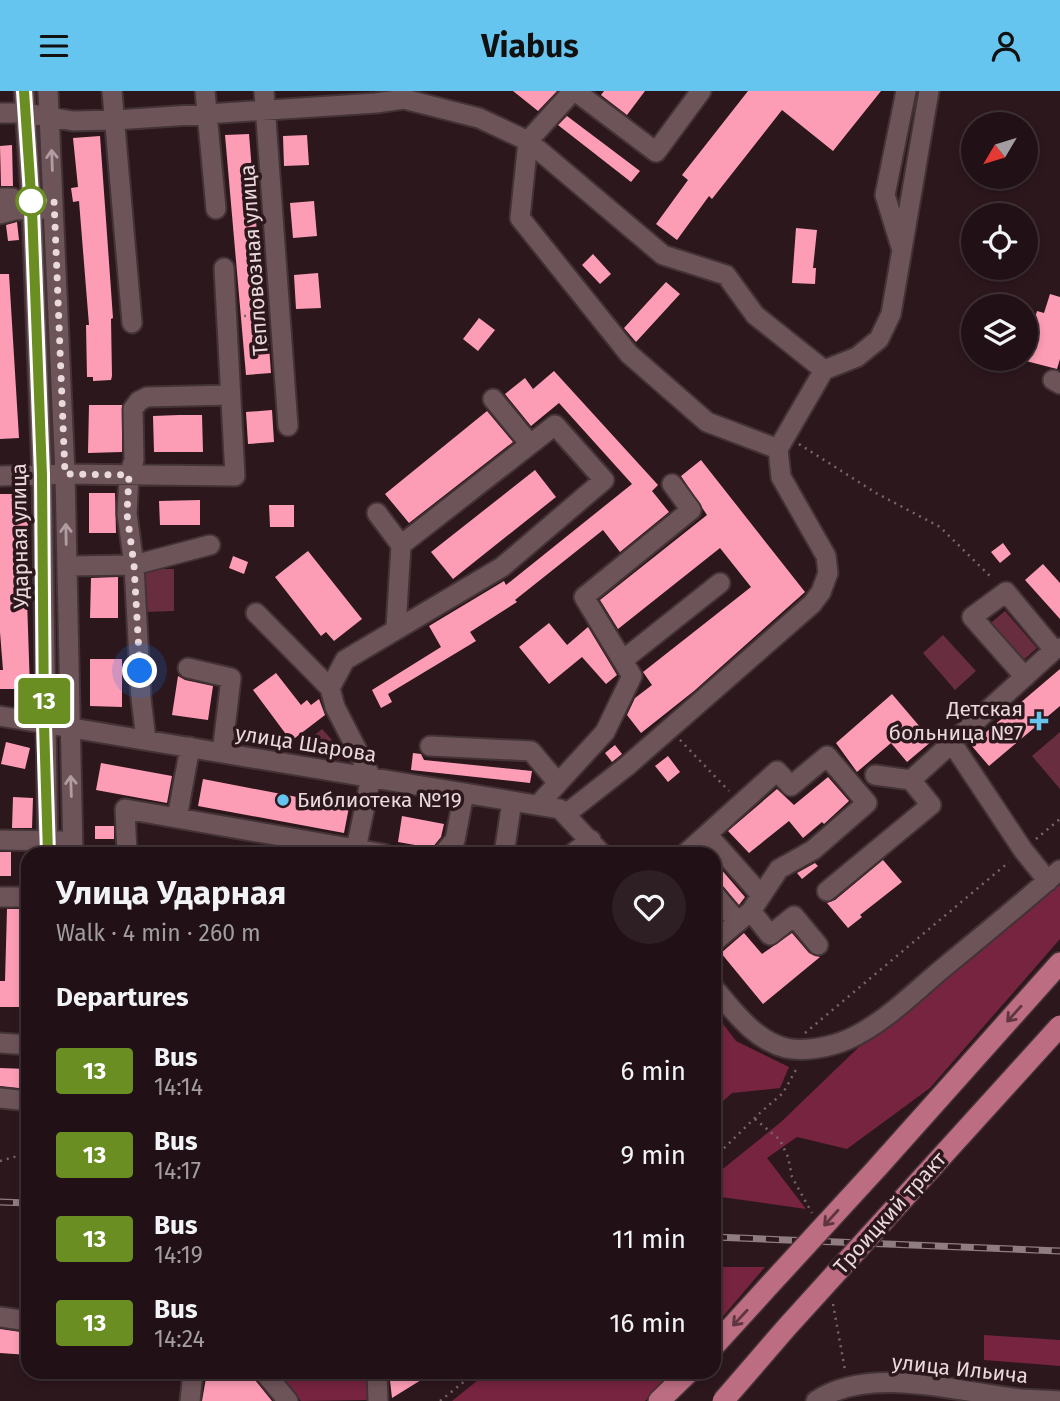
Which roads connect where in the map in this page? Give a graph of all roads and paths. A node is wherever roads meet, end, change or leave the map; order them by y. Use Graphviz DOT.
graph roads {
  1 [pos="24,91"];
  2 [pos="48,91"];
  3 [pos="112,91"];
  4 [pos="205,91"];
  5 [pos="264,91"];
  6 [pos="574,91"];
  7 [pos="701,91"];
  8 [pos="906,91"];
  9 [pos="929,91"];
  10 [pos="407,95"];
  11 [pos="266,111"];
  12 [pos="0,113"];
  13 [pos="26,113"];
  14 [pos="207,115"];
  15 [pos="50,117"];
  16 [pos="115,120"];
  17 [pos="528,141"];
  18 [pos="0,198"];
  19 [pos="32,209"];
  20 [pos="54,209"];
  21 [pos="216,209"];
  22 [pos="0,214"];
  23 [pos="902,251"];
  24 [pos="224,268"];
  25 [pos="280,313"];
  26 [pos="226,317"];
  27 [pos="132,323"];
  28 [pos="824,370"];
  29 [pos="230,395"];
  30 [pos="493,399"];
  31 [pos="288,426"];
  32 [pos="781,442"];
  33 [pos="530,444"];
  34 [pos="65,474"];
  35 [pos="42,475"];
  36 [pos="129,475"];
  37 [pos="0,476"];
  38 [pos="672,484"];
  39 [pos="377,513"];
  40 [pos="210,545"];
  41 [pos="401,545"];
  42 [pos="134,565"];
  43 [pos="67,566"];
  44 [pos="720,583"];
  45 [pos="1006,592"];
  46 [pos="256,613"];
  47 [pos="396,628"];
  48 [pos="1057,649"];
  49 [pos="622,660"];
  50 [pos="188,668"];
  51 [pos="1025,677"];
  52 [pos="330,688"];
  53 [pos="0,716"];
  54 [pos="44,724"];
  55 [pos="69,728"];
  56 [pos="669,729"];
  57 [pos="146,740"];
  58 [pos="953,743"];
  59 [pos="430,745"];
  60 [pos="190,747"];
  61 [pos="222,753"];
  62 [pos="875,775"];
  63 [pos="371,777"];
  64 [pos="911,780"];
  65 [pos="558,783"];
  66 [pos="464,793"];
  67 [pos="512,801"];
  68 [pos="741,804"];
  69 [pos="538,805"];
  70 [pos="566,814"];
  71 [pos="177,818"];
  72 [pos="1060,819"];
  73 [pos="707,834"];
  74 [pos="0,841"];
  75 [pos="41,847"];
  76 [pos="48,847"];
  77 [pos="73,847"];
  78 [pos="127,847"];
  79 [pos="344,847"];
  80 [pos="356,847"];
  81 [pos="449,847"];
  82 [pos="505,847"];
  83 [pos="596,847"];
  84 [pos="693,847"];
  85 [pos="714,847"];
  86 [pos="1023,850"];
  87 [pos="721,858"];
  88 [pos="1054,876"];
  89 [pos="827,891"];
  90 [pos="0,897"];
  91 [pos="21,897"];
  92 [pos="721,897"];
  93 [pos="750,909"];
  94 [pos="721,936"];
  95 [pos="818,945"];
  96 [pos="1060,963"];
  97 [pos="721,996"];
  98 [pos="1060,1027"];
  99 [pos="0,1043"];
  100 [pos="21,1044"];
  101 [pos="802,1049"];
  102 [pos="0,1098"];
  103 [pos="21,1100"];
  104 [pos="721,1151"];
  105 [pos="21,1155"];
  106 [pos="0,1161"];
  107 [pos="0,1317"];
  108 [pos="21,1320"];
  109 [pos="721,1338"];
  110 [pos="192,1379"];
  111 [pos="270,1379"];
  112 [pos="377,1379"];
  113 [pos="467,1379"];
  114 [pos="682,1379"];
  115 [pos="190,1401"];
  116 [pos="288,1401"];
  117 [pos="378,1401"];
  118 [pos="440,1401"];
  119 [pos="659,1401"];
  120 [pos="723,1401"];
  121 [pos="816,1401"];
  122 [pos="1060,1401"];
  1 -- 13 [label="street, Ударная улица"];
  2 -- 15 [label="street"];
  3 -- 16 [label="street"];
  4 -- 14 [label="street"];
  5 -- 11 [label="street, Тепловозная улица"];
  6 -- 7 [label="street"];
  6 -- 17 [label="street"];
  8 -- 23 [label="street"];
  9 -- 23 [label="street"];
  10 -- 11 [label="street"];
  10 -- 17 [label="street"];
  11 -- 14 [label="street"];
  11 -- 25 [label="street, Тепловозная улица"];
  12 -- 13 [label="street"];
  13 -- 15 [label="street"];
  13 -- 19 [label="street, Ударная улица"];
  14 -- 16 [label="street"];
  14 -- 21 [label="street"];
  15 -- 16 [label="street"];
  20 -- 15 [label="street, one-way"];
  16 -- 27 [label="street"];
  17 -- 28 [label="street"];
  17 -- 32 [label="street"];
  18 -- 19 [label="street"];
  19 -- 20 [label="street"];
  19 -- 22 [label="street"];
  19 -- 35 [label="street, Ударная улица"];
  20 -- 34 [label="street"];
  23 -- 28 [label="street"];
  24 -- 26 [label="street"];
  25 -- 26 [label="path"];
  25 -- 31 [label="street, Тепловозная улица"];
  26 -- 29 [label="street"];
  28 -- 32 [label="street"];
  29 -- 36 [label="street"];
  29 -- 36 [label="street"];
  30 -- 33 [label="street"];
  32 -- 45 [label="path"];
  32 -- 56 [label="street"];
  33 -- 41 [label="street"];
  33 -- 47 [label="street"];
  34 -- 35 [label="street"];
  34 -- 36 [label="street"];
  43 -- 34 [label="street, one-way"];
  35 -- 37 [label="street"];
  35 -- 54 [label="street, Ударная улица"];
  36 -- 42 [label="street"];
  38 -- 49 [label="street"];
  39 -- 41 [label="street"];
  40 -- 42 [label="street"];
  41 -- 47 [label="street"];
  42 -- 43 [label="street"];
  42 -- 57 [label="street"];
  43 -- 55 [label="street"];
  44 -- 49 [label="street"];
  45 -- 48 [label="street"];
  45 -- 51 [label="street"];
  46 -- 52 [label="street"];
  47 -- 52 [label="street"];
  48 -- 51 [label="street"];
  49 -- 65 [label="street"];
  50 -- 61 [label="street"];
  51 -- 58 [label="street"];
  52 -- 63 [label="street"];
  53 -- 54 [label="street, улица Шарова"];
  54 -- 55 [label="street, улица Шарова"];
  54 -- 76 [label="street, Ударная улица"];
  55 -- 57 [label="street, улица Шарова"];
  77 -- 55 [label="street, one-way"];
  56 -- 68 [label="path"];
  56 -- 70 [label="street"];
  57 -- 60 [label="street, улица Шарова"];
  58 -- 64 [label="street"];
  58 -- 86 [label="street"];
  59 -- 65 [label="street"];
  60 -- 61 [label="street, улица Шарова"];
  60 -- 71 [label="street"];
  61 -- 63 [label="street, улица Шарова"];
  62 -- 64 [label="street"];
  63 -- 66 [label="street, улица Шарова"];
  63 -- 80 [label="street"];
  64 -- 89 [label="street"];
  65 -- 69 [label="street"];
  66 -- 67 [label="street, улица Шарова"];
  66 -- 81 [label="street"];
  67 -- 69 [label="street, улица Шарова"];
  67 -- 82 [label="street"];
  68 -- 73 [label="street"];
  68 -- 93 [label="street"];
  69 -- 70 [label="street, улица Шарова"];
  70 -- 83 [label="street, улица Шарова"];
  71 -- 78 [label="street"];
  71 -- 79 [label="street"];
  72 -- 86 [label="path"];
  73 -- 84 [label="street"];
  73 -- 85 [label="street"];
  74 -- 75 [label="street"];
  86 -- 88 [label="street"];
  86 -- 101 [label="path"];
  87 -- 93 [label="street"];
  88 -- 101 [label="street"];
  90 -- 91 [label="street"];
  92 -- 93 [label="street"];
  93 -- 94 [label="street"];
  93 -- 95 [label="street"];
  96 -- 109 [label="main road, one-way, bridge"];
  97 -- 101 [label="street"];
  98 -- 120 [label="main road, Троицкий тракт, bridge"];
  99 -- 100 [label="street"];
  101 -- 104 [label="path"];
  102 -- 103 [label="street"];
  105 -- 106 [label="path"];
  107 -- 108 [label="street"];
  110 -- 115 [label="street"];
  111 -- 116 [label="street"];
  112 -- 117 [label="street"];
  113 -- 118 [label="path"];
  114 -- 119 [label="main road"];
  121 -- 122 [label="street, улица Ильича"];
}
